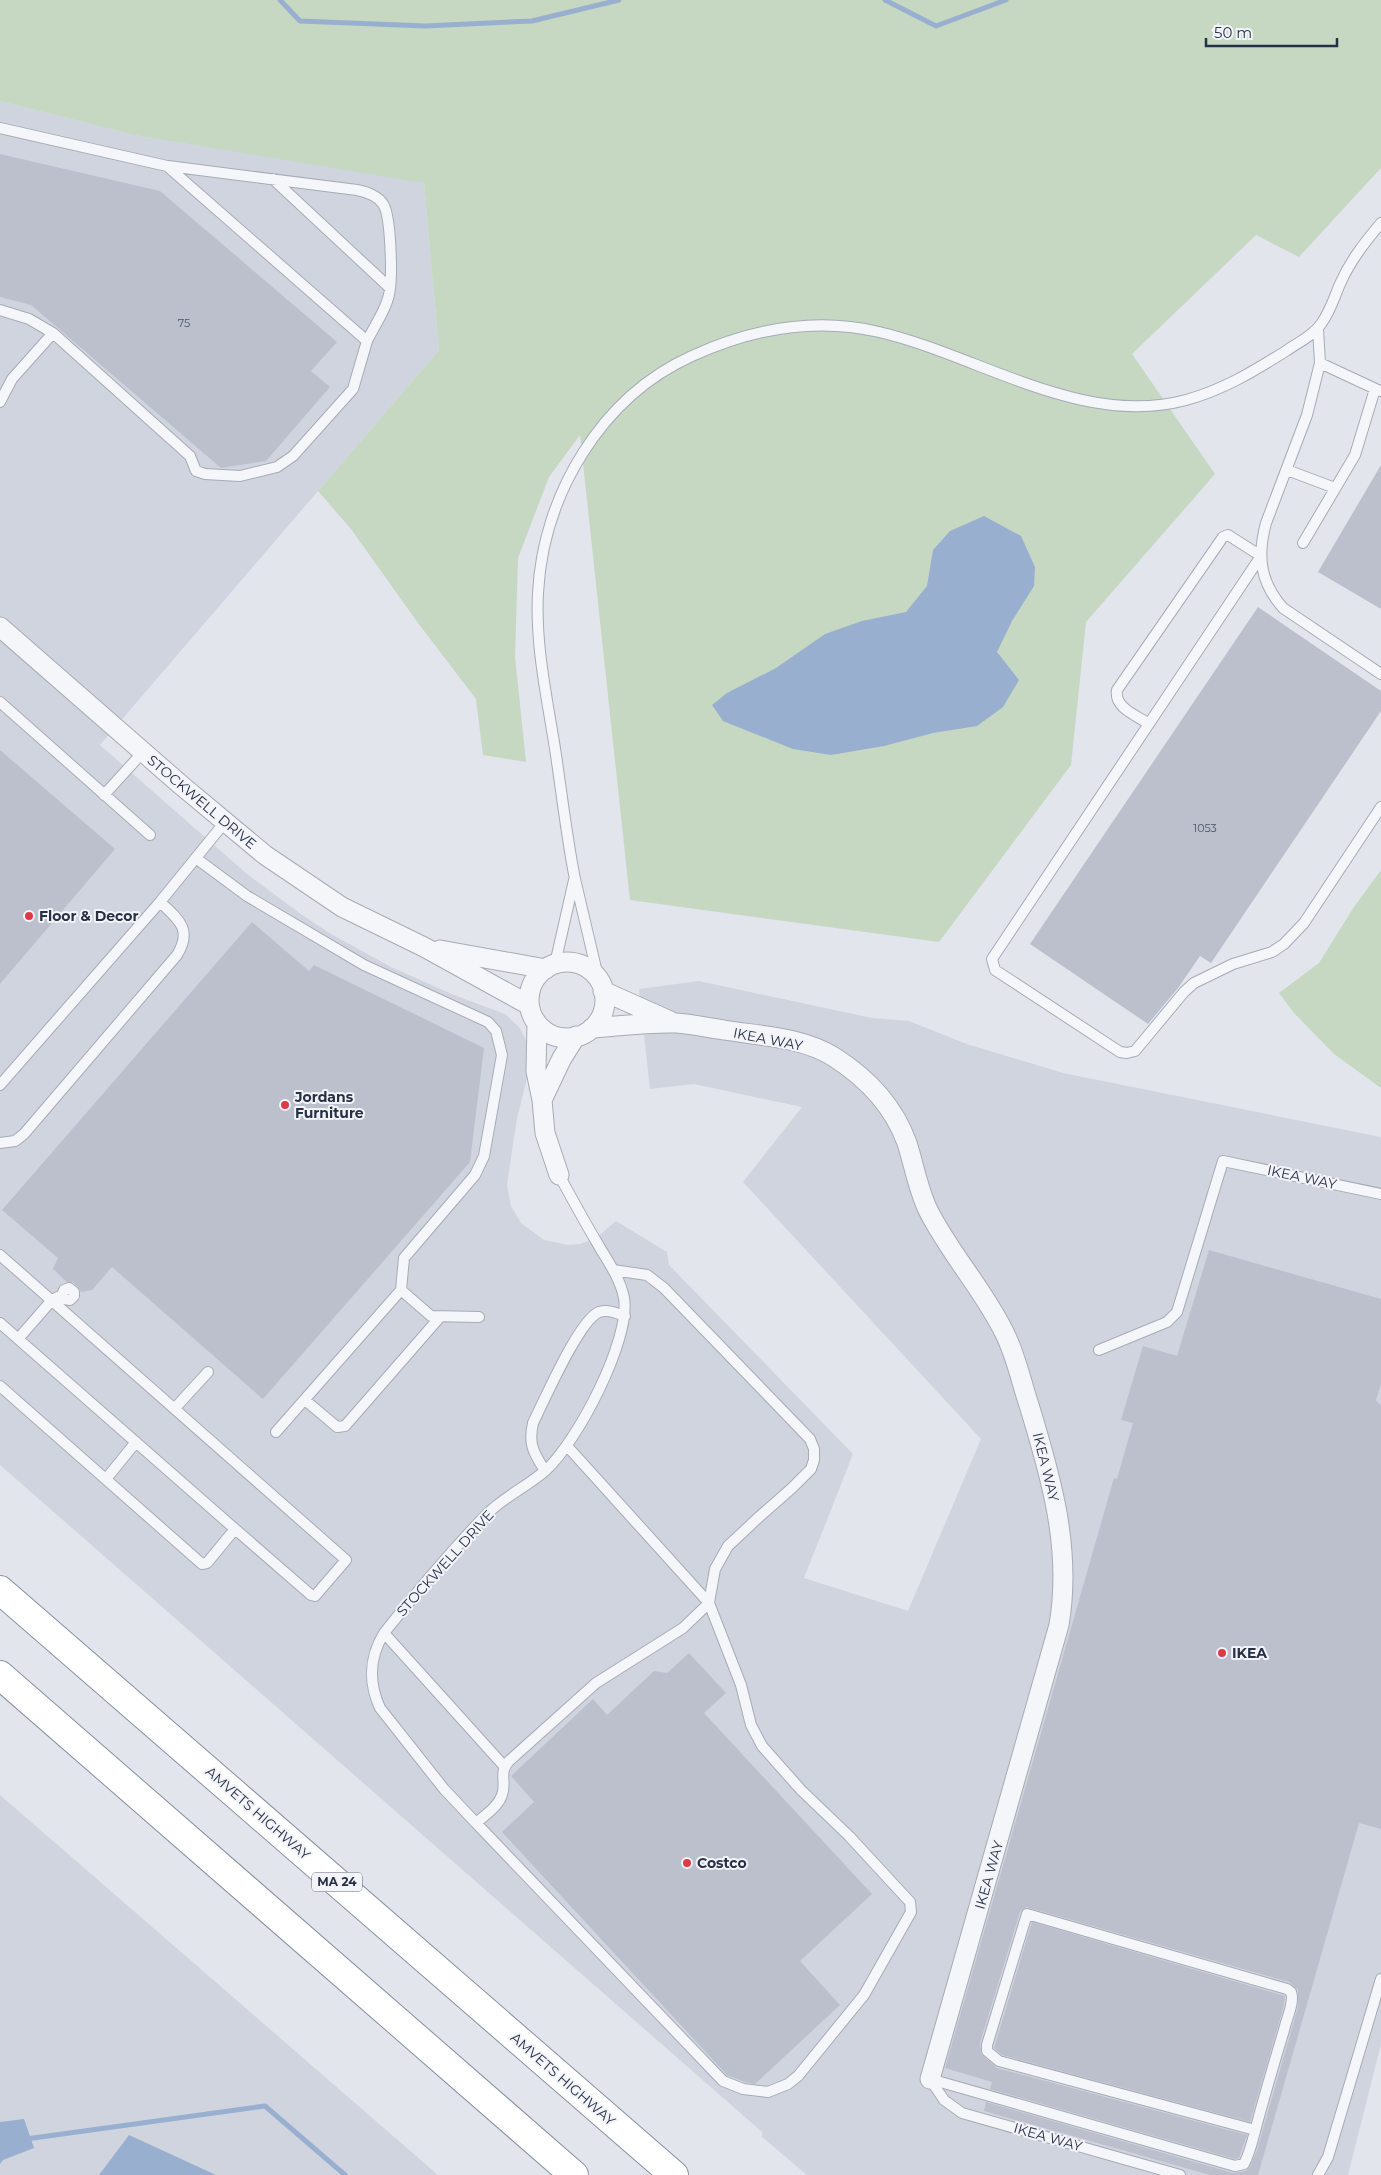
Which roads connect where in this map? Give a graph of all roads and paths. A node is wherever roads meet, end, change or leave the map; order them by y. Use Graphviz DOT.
graph roads {
  1 [pos="0,128"];
  2 [pos="167,166"];
  3 [pos="273,180"];
  4 [pos="1381,223"];
  5 [pos="390,288"];
  6 [pos="0,310"];
  7 [pos="1318,329"];
  8 [pos="53,333"];
  9 [pos="367,341"];
  10 [pos="1320,363"];
  11 [pos="1378,390"];
  12 [pos="0,402"];
  13 [pos="1287,470"];
  14 [pos="1335,488"];
  15 [pos="1303,542"];
  16 [pos="1261,556"];
  17 [pos="0,627"];
  18 [pos="1381,674"];
  19 [pos="0,702"];
  20 [pos="1149,724"];
  21 [pos="143,752"];
  22 [pos="104,795"];
  23 [pos="1381,807"];
  24 [pos="225,822"];
  25 [pos="150,835"];
  26 [pos="197,858"];
  27 [pos="575,876"];
  28 [pos="160,902"];
  29 [pos="424,947"];
  30 [pos="550,966"];
  31 [pos="601,986"];
  32 [pos="529,1004"];
  33 [pos="537,1023"];
  34 [pos="676,1023"];
  35 [pos="584,1032"];
  36 [pos="0,1085"];
  37 [pos="542,1100"];
  38 [pos="0,1144"];
  39 [pos="559,1175"];
  40 [pos="1381,1194"];
  41 [pos="0,1255"];
  42 [pos="613,1270"];
  43 [pos="401,1290"];
  44 [pos="74,1294"];
  45 [pos="52,1300"];
  46 [pos="625,1316"];
  47 [pos="440,1317"];
  48 [pos="479,1317"];
  49 [pos="0,1323"];
  50 [pos="18,1339"];
  51 [pos="1099,1350"];
  52 [pos="208,1372"];
  53 [pos="0,1386"];
  54 [pos="306,1400"];
  55 [pos="175,1408"];
  56 [pos="276,1432"];
  57 [pos="136,1442"];
  58 [pos="567,1446"];
  59 [pos="545,1470"];
  60 [pos="106,1479"];
  61 [pos="235,1529"];
  62 [pos="0,1590"];
  63 [pos="709,1603"];
  64 [pos="384,1633"];
  65 [pos="0,1675"];
  66 [pos="504,1766"];
  67 [pos="476,1823"];
  68 [pos="1381,1979"];
  69 [pos="930,2080"];
  70 [pos="1255,2130"];
  71 [pos="574,2175"];
  72 [pos="674,2175"];
  73 [pos="1180,2175"];
  74 [pos="1318,2175"];
  1 -- 2 [label="lane"];
  2 -- 3 [label="lane"];
  2 -- 9 [label="lane"];
  3 -- 5 [label="lane"];
  3 -- 5 [label="lane"];
  4 -- 7 [label="lane"];
  5 -- 9 [label="lane"];
  6 -- 8 [label="lane"];
  7 -- 10 [label="lane"];
  7 -- 27 [label="lane"];
  8 -- 9 [label="lane"];
  8 -- 12 [label="lane"];
  10 -- 11 [label="lane"];
  10 -- 13 [label="lane"];
  11 -- 14 [label="lane"];
  13 -- 14 [label="lane"];
  13 -- 16 [label="lane"];
  14 -- 15 [label="lane"];
  16 -- 18 [label="lane"];
  16 -- 20 [label="lane"];
  16 -- 20 [label="lane"];
  17 -- 21 [label="street, STOCKWELL DRIVE"];
  19 -- 22 [label="lane"];
  20 -- 23 [label="lane"];
  21 -- 22 [label="lane"];
  21 -- 24 [label="street, STOCKWELL DRIVE"];
  22 -- 25 [label="lane"];
  24 -- 26 [label="lane"];
  24 -- 29 [label="street, STOCKWELL DRIVE"];
  26 -- 28 [label="lane"];
  26 -- 43 [label="lane"];
  27 -- 30 [label="lane"];
  27 -- 31 [label="lane"];
  28 -- 36 [label="lane"];
  28 -- 38 [label="lane"];
  29 -- 30 [label="street, STOCKWELL DRIVE"];
  29 -- 32 [label="street, STOCKWELL DRIVE"];
  30 -- 31 [label="street"];
  30 -- 32 [label="street"];
  31 -- 34 [label="street, IKEA WAY"];
  31 -- 35 [label="street"];
  32 -- 33 [label="street"];
  33 -- 35 [label="street"];
  33 -- 37 [label="street, STOCKWELL DRIVE"];
  34 -- 35 [label="street, IKEA WAY"];
  34 -- 69 [label="street, IKEA WAY"];
  35 -- 37 [label="street"];
  37 -- 39 [label="street, STOCKWELL DRIVE"];
  39 -- 42 [label="lane, STOCKWELL DRIVE"];
  40 -- 51 [label="lane, IKEA WAY"];
  41 -- 45 [label="lane"];
  42 -- 46 [label="lane, STOCKWELL DRIVE"];
  42 -- 63 [label="lane"];
  43 -- 47 [label="lane"];
  43 -- 54 [label="lane"];
  44 -- 45 [label="lane"];
  45 -- 50 [label="lane"];
  45 -- 55 [label="lane"];
  46 -- 58 [label="lane, STOCKWELL DRIVE"];
  46 -- 59 [label="lane"];
  47 -- 48 [label="lane"];
  47 -- 54 [label="lane"];
  49 -- 50 [label="lane"];
  50 -- 57 [label="lane"];
  52 -- 55 [label="lane"];
  53 -- 60 [label="lane"];
  54 -- 56 [label="lane"];
  55 -- 61 [label="lane"];
  57 -- 60 [label="lane"];
  57 -- 61 [label="lane"];
  58 -- 59 [label="lane, STOCKWELL DRIVE"];
  58 -- 63 [label="lane"];
  59 -- 64 [label="lane, STOCKWELL DRIVE"];
  60 -- 61 [label="lane"];
  62 -- 72 [label="highway, AMVETS HIGHWAY / MA 24"];
  63 -- 66 [label="lane"];
  63 -- 67 [label="lane, STOCKWELL DRIVE"];
  64 -- 66 [label="lane"];
  64 -- 67 [label="lane, STOCKWELL DRIVE"];
  65 -- 71 [label="highway"];
  66 -- 67 [label="lane"];
  68 -- 74 [label="lane"];
  69 -- 70 [label="lane"];
  69 -- 73 [label="lane, IKEA WAY"];
  70 -- 70 [label="lane"];
}
